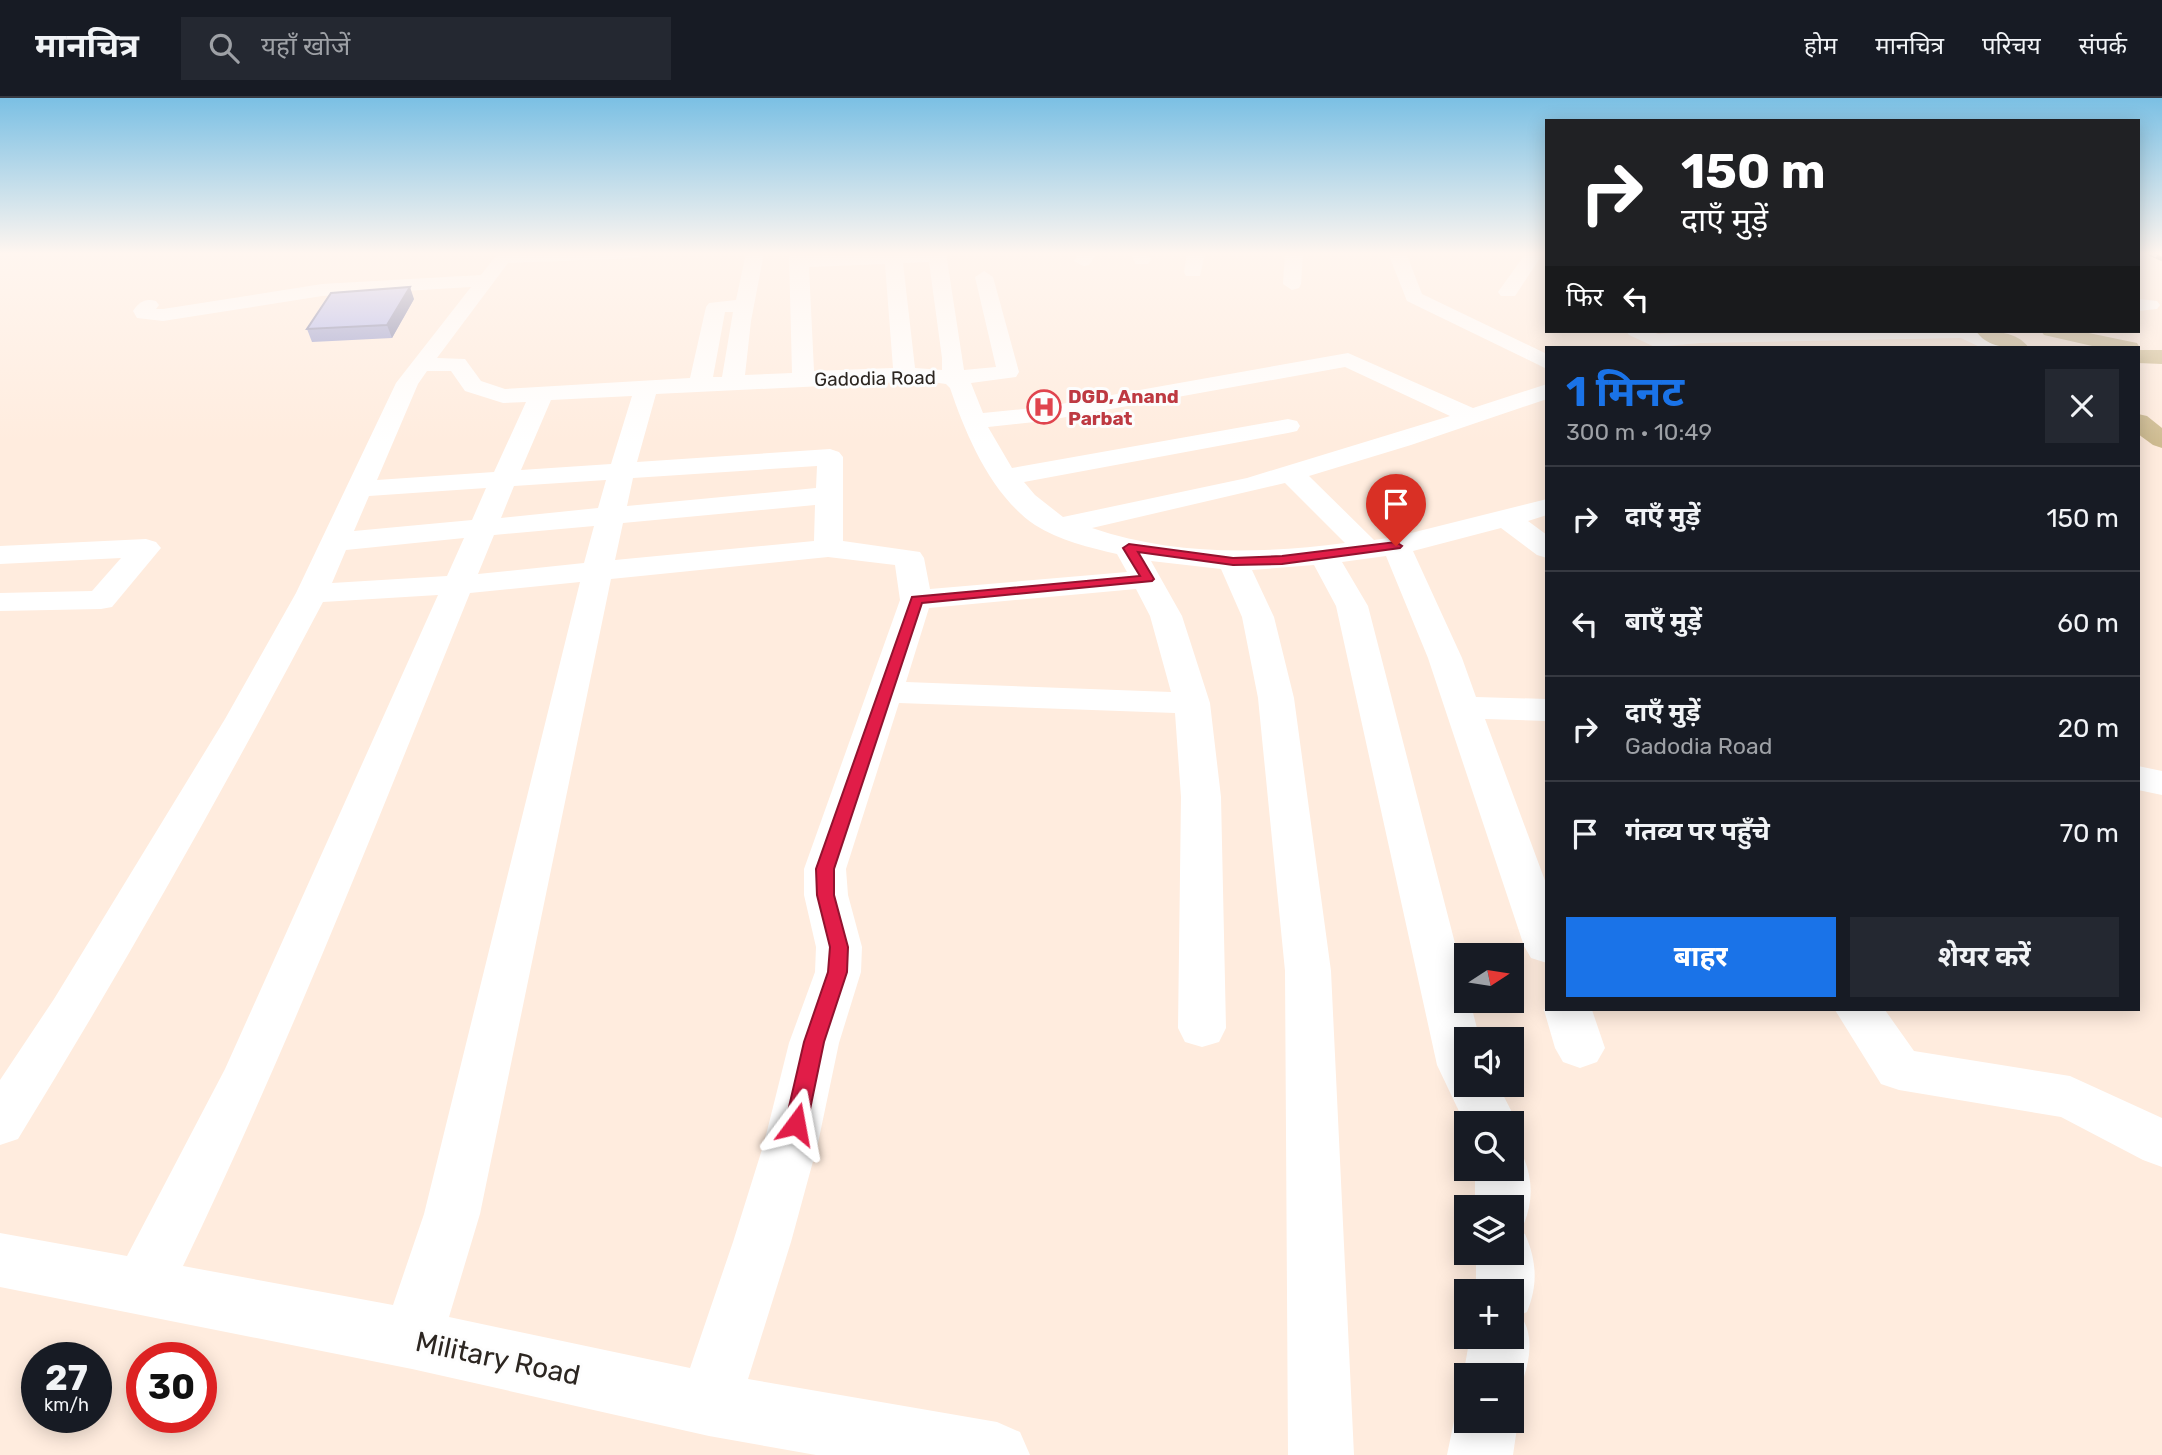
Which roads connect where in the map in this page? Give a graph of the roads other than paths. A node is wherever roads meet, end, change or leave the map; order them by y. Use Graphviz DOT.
graph roads {
  1 [pos="458,316"];
  2 [pos="714,316"];
  3 [pos="742,316"];
  4 [pos="801,316"];
  5 [pos="900,316"];
  6 [pos="947,316"];
  7 [pos="994,316"];
  8 [pos="1454,316"];
  9 [pos="1640,333"];
  10 [pos="1789,333"];
  11 [pos="1974,333"];
  12 [pos="1977,333"];
  13 [pos="2023,333"];
  14 [pos="2060,333"];
  15 [pos="1698,334"];
  16 [pos="1678,346"];
  17 [pos="1995,346"];
  18 [pos="2012,346"];
  19 [pos="2048,346"];
  20 [pos="2120,346"];
  21 [pos="2140,350"];
  22 [pos="2140,356"];
  23 [pos="2162,356"];
  24 [pos="1545,361"];
  25 [pos="420,365"];
  26 [pos="2140,368"];
  27 [pos="2162,369"];
  28 [pos="905,374"];
  29 [pos="953,378"];
  30 [pos="803,379"];
  31 [pos="733,382"];
  32 [pos="700,384"];
  33 [pos="646,388"];
  34 [pos="1545,392"];
  35 [pos="542,393"];
  36 [pos="1472,417"];
  37 [pos="972,421"];
  38 [pos="1288,426"];
  39 [pos="621,470"];
  40 [pos="1291,474"];
  41 [pos="1006,477"];
  42 [pos="503,478"];
  43 [pos="359,489"];
  44 [pos="829,495"];
  45 [pos="1545,507"];
  46 [pos="611,516"];
  47 [pos="1505,517"];
  48 [pos="1059,526"];
  49 [pos="483,527"];
  50 [pos="335,542"];
  51 [pos="1381,547"];
  52 [pos="1545,547"];
  53 [pos="828,548"];
  54 [pos="1322,553"];
  55 [pos="0,555"];
  56 [pos="1233,561"];
  57 [pos="1139,563"];
  58 [pos="599,569"];
  59 [pos="459,585"];
  60 [pos="312,593"];
  61 [pos="916,600"];
  62 [pos="0,602"];
  63 [pos="885,692"];
  64 [pos="1192,703"];
  65 [pos="1462,707"];
  66 [pos="1545,710"];
  67 [pos="2140,778"];
  68 [pos="2162,783"];
  69 [pos="1545,940"];
  70 [pos="1860,1011"];
  71 [pos="1202,1028"];
  72 [pos="1454,1032"];
  73 [pos="0,1123"];
  74 [pos="2162,1144"];
  75 [pos="0,1260"];
  76 [pos="141,1289"];
  77 [pos="412,1339"];
  78 [pos="709,1404"];
  79 [pos="1484,1433"];
  80 [pos="997,1455"];
  81 [pos="1321,1455"];
  82 [pos="1480,1455"];
  1 -- 25 [label="street"];
  2 -- 32 [label="street"];
  3 -- 31 [label="street"];
  4 -- 30 [label="street"];
  5 -- 28 [label="street"];
  6 -- 29 [label="street"];
  7 -- 29 [label="street"];
  8 -- 24 [label="street"];
  9 -- 15 [label="street"];
  10 -- 15 [label="street"];
  11 -- 17 [label="street"];
  12 -- 18 [label="main road"];
  13 -- 19 [label="main road"];
  14 -- 20 [label="main road"];
  15 -- 16 [label="street"];
  21 -- 23 [label="main road"];
  22 -- 23 [label="main road"];
  25 -- 35 [label="street, Gadodia Road"];
  25 -- 43 [label="street"];
  26 -- 27 [label="main road"];
  28 -- 29 [label="street, Gadodia Road"];
  28 -- 30 [label="street, Gadodia Road"];
  29 -- 37 [label="street, Gadodia Road"];
  30 -- 31 [label="street, Gadodia Road"];
  31 -- 32 [label="street, Gadodia Road"];
  32 -- 33 [label="street, Gadodia Road"];
  33 -- 35 [label="street, Gadodia Road"];
  33 -- 39 [label="street"];
  34 -- 36 [label="street"];
  35 -- 42 [label="street"];
  36 -- 37 [label="street"];
  36 -- 40 [label="street"];
  37 -- 41 [label="street, Gadodia Road"];
  38 -- 41 [label="street"];
  39 -- 42 [label="street"];
  39 -- 44 [label="street"];
  39 -- 46 [label="street"];
  40 -- 48 [label="street"];
  40 -- 51 [label="street"];
  41 -- 48 [label="street, Gadodia Road"];
  42 -- 43 [label="street"];
  42 -- 49 [label="street"];
  43 -- 50 [label="street"];
  44 -- 46 [label="street"];
  44 -- 53 [label="street"];
  45 -- 47 [label="street, Gadodia Road"];
  46 -- 49 [label="street"];
  46 -- 58 [label="street"];
  47 -- 51 [label="street, Gadodia Road"];
  47 -- 52 [label="street"];
  48 -- 57 [label="street, Gadodia Road"];
  49 -- 50 [label="street"];
  49 -- 59 [label="street"];
  50 -- 60 [label="street"];
  51 -- 54 [label="street, Gadodia Road"];
  51 -- 65 [label="street"];
  53 -- 58 [label="street"];
  53 -- 61 [label="street"];
  54 -- 56 [label="street, Gadodia Road"];
  54 -- 72 [label="street"];
  55 -- 62 [label="street"];
  56 -- 57 [label="street, Gadodia Road"];
  56 -- 81 [label="street"];
  57 -- 61 [label="street"];
  57 -- 64 [label="street"];
  58 -- 59 [label="street"];
  58 -- 77 [label="street"];
  59 -- 60 [label="street"];
  59 -- 76 [label="street"];
  60 -- 73 [label="street"];
  61 -- 63 [label="street"];
  63 -- 64 [label="street"];
  63 -- 78 [label="street"];
  64 -- 71 [label="street"];
  65 -- 66 [label="street"];
  65 -- 69 [label="street"];
  67 -- 68 [label="street"];
  70 -- 74 [label="street"];
  75 -- 76 [label="street, Military Road"];
  76 -- 77 [label="street, Military Road"];
  77 -- 78 [label="street, Military Road"];
  78 -- 80 [label="street, Military Road"];
  79 -- 82 [label="street"];
}
